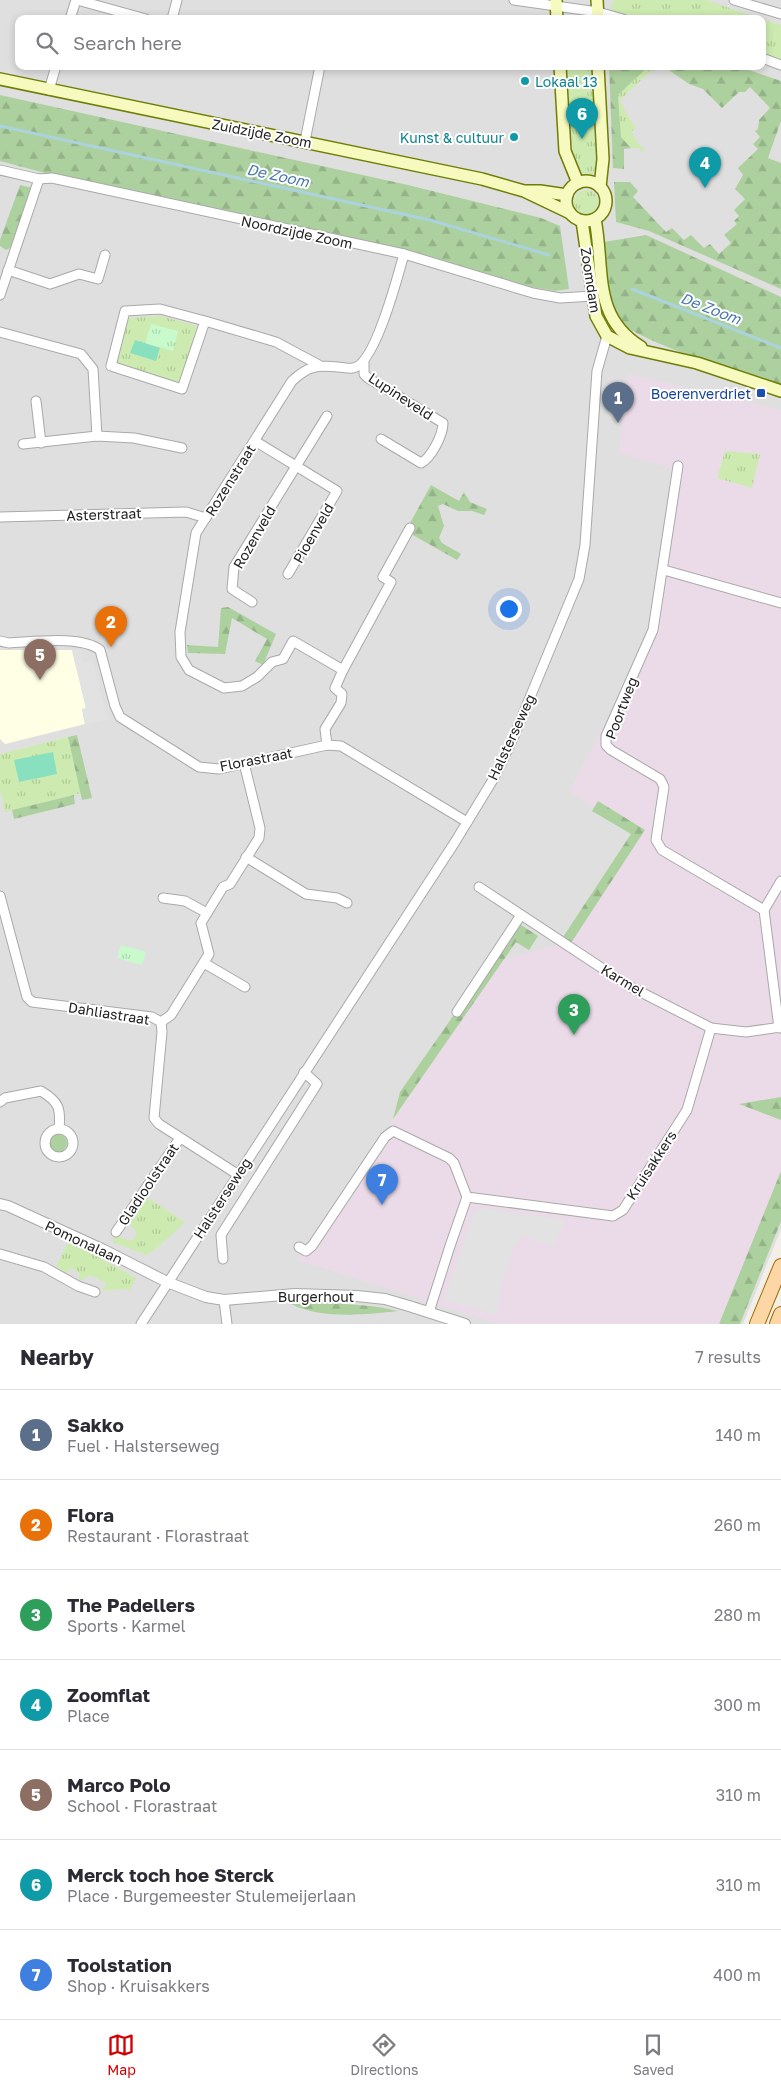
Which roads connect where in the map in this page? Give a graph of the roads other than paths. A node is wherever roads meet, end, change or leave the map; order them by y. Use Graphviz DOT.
graph roads {
  1 [pos="76,0"];
  2 [pos="177,0"];
  3 [pos="514,0"];
  4 [pos="597,0"];
  5 [pos="734,0"];
  6 [pos="556,3"];
  7 [pos="781,14"];
  8 [pos="71,15"];
  9 [pos="131,15"];
  10 [pos="173,15"];
  11 [pos="595,15"];
  12 [pos="598,15"];
  13 [pos="766,59"];
  14 [pos="781,65"];
  15 [pos="55,70"];
  16 [pos="319,70"];
  17 [pos="560,70"];
  18 [pos="598,70"];
  19 [pos="0,80"];
  20 [pos="49,90"];
  21 [pos="305,141"];
  22 [pos="0,170"];
  23 [pos="39,179"];
  24 [pos="578,183"];
  25 [pos="600,187"];
  26 [pos="524,191"];
  27 [pos="567,195"];
  28 [pos="570,213"];
  29 [pos="595,219"];
  30 [pos="582,221"];
  31 [pos="404,254"];
  32 [pos="105,255"];
  33 [pos="8,270"];
  34 [pos="0,295"];
  35 [pos="592,296"];
  36 [pos="205,321"];
  37 [pos="615,325"];
  38 [pos="0,332"];
  39 [pos="611,338"];
  40 [pos="649,351"];
  41 [pos="364,362"];
  42 [pos="318,366"];
  43 [pos="781,391"];
  44 [pos="36,401"];
  45 [pos="327,416"];
  46 [pos="97,436"];
  47 [pos="381,439"];
  48 [pos="255,441"];
  49 [pos="41,443"];
  50 [pos="23,444"];
  51 [pos="182,448"];
  52 [pos="678,466"];
  53 [pos="296,467"];
  54 [pos="0,517"];
  55 [pos="206,518"];
  56 [pos="410,528"];
  57 [pos="664,570"];
  58 [pos="288,574"];
  59 [pos="252,602"];
  60 [pos="781,603"];
  61 [pos="0,641"];
  62 [pos="343,670"];
  63 [pos="327,745"];
  64 [pos="244,763"];
  65 [pos="467,822"];
  66 [pos="246,857"];
  67 [pos="781,881"];
  68 [pos="479,888"];
  69 [pos="0,896"];
  70 [pos="163,898"];
  71 [pos="347,903"];
  72 [pos="764,910"];
  73 [pos="207,913"];
  74 [pos="521,915"];
  75 [pos="204,963"];
  76 [pos="245,987"];
  77 [pos="457,1012"];
  78 [pos="161,1022"];
  79 [pos="711,1028"];
  80 [pos="780,1028"];
  81 [pos="304,1072"];
  82 [pos="0,1102"];
  83 [pos="60,1129"];
  84 [pos="180,1138"];
  85 [pos="237,1174"];
  86 [pos="467,1197"];
  87 [pos="0,1204"];
  88 [pos="116,1232"];
  89 [pos="299,1248"];
  90 [pos="0,1254"];
  91 [pos="223,1259"];
  92 [pos="781,1266"];
  93 [pos="167,1282"];
  94 [pos="95,1292"];
  95 [pos="224,1300"];
  96 [pos="430,1312"];
  97 [pos="781,1314"];
  98 [pos="141,1324"];
  99 [pos="227,1324"];
  100 [pos="465,1324"];
  101 [pos="757,1324"];
  102 [pos="777,1324"];
  1 -- 8 [label="street"];
  1 -- 9 [label="street"];
  2 -- 10 [label="street"];
  3 -- 6 [label="street"];
  4 -- 12 [label="main road"];
  5 -- 7 [label="street"];
  6 -- 11 [label="street"];
  13 -- 14 [label="street"];
  15 -- 20 [label="street"];
  16 -- 21 [label="street"];
  17 -- 24 [label="main road"];
  18 -- 25 [label="main road"];
  19 -- 20 [label="main road, Zuidzijde Zoom"];
  20 -- 21 [label="main road, Zuidzijde Zoom"];
  21 -- 26 [label="main road, Zuidzijde Zoom"];
  22 -- 23 [label="street, Noordzijde Zoom"];
  23 -- 31 [label="street, Noordzijde Zoom"];
  23 -- 33 [label="street"];
  24 -- 25 [label="main road"];
  24 -- 27 [label="main road"];
  25 -- 29 [label="main road"];
  26 -- 27 [label="main road, Zuidzijde Zoom"];
  26 -- 28 [label="main road, Zuidzijde Zoom"];
  27 -- 28 [label="main road"];
  28 -- 30 [label="main road"];
  29 -- 30 [label="main road"];
  29 -- 37 [label="main road, Zoomdam"];
  30 -- 35 [label="main road, Zoomdam"];
  31 -- 35 [label="street, Noordzijde Zoom"];
  31 -- 41 [label="street"];
  32 -- 33 [label="street"];
  33 -- 34 [label="street"];
  35 -- 39 [label="main road, Zoomdam"];
  36 -- 36 [label="street"];
  36 -- 42 [label="street"];
  37 -- 39 [label="street, Halsterseweg"];
  37 -- 40 [label="main road"];
  38 -- 46 [label="street"];
  39 -- 40 [label="main road"];
  39 -- 65 [label="street, Halsterseweg"];
  40 -- 43 [label="main road"];
  41 -- 42 [label="street"];
  41 -- 47 [label="street, Lupineveld"];
  42 -- 48 [label="street, Rozenstraat"];
  44 -- 49 [label="street"];
  45 -- 53 [label="street"];
  46 -- 49 [label="street"];
  46 -- 51 [label="street"];
  48 -- 53 [label="street"];
  48 -- 55 [label="street, Rozenstraat"];
  49 -- 50 [label="street"];
  52 -- 57 [label="street, Poortweg"];
  53 -- 58 [label="street, Pioenveld"];
  53 -- 59 [label="street, Rozenveld"];
  54 -- 55 [label="street, Asterstraat"];
  55 -- 62 [label="street, Rozenstraat"];
  56 -- 62 [label="street"];
  57 -- 60 [label="street"];
  57 -- 72 [label="street, Poortweg"];
  61 -- 64 [label="street, Florastraat"];
  62 -- 63 [label="street"];
  63 -- 64 [label="street, Florastraat"];
  63 -- 65 [label="street, Florastraat"];
  64 -- 66 [label="street"];
  65 -- 81 [label="street, Halsterseweg"];
  66 -- 71 [label="street"];
  66 -- 73 [label="street"];
  67 -- 72 [label="street"];
  68 -- 74 [label="street, Karmel"];
  69 -- 78 [label="street, Dahliastraat"];
  70 -- 73 [label="street"];
  72 -- 80 [label="street"];
  73 -- 75 [label="street"];
  74 -- 77 [label="street"];
  74 -- 79 [label="street, Karmel"];
  75 -- 76 [label="street"];
  75 -- 78 [label="street"];
  78 -- 84 [label="street, Dahliastraat"];
  79 -- 80 [label="street, Karmel"];
  79 -- 86 [label="street, Kruisakkers"];
  81 -- 85 [label="street, Halsterseweg"];
  81 -- 91 [label="street, Halsterseweg"];
  82 -- 83 [label="street"];
  84 -- 85 [label="street, Dahliastraat"];
  84 -- 88 [label="street, Gladioolstraat"];
  85 -- 93 [label="street, Halsterseweg"];
  86 -- 89 [label="street"];
  86 -- 96 [label="street"];
  87 -- 93 [label="street, Pomonalaan"];
  90 -- 94 [label="street"];
  92 -- 101 [label="main road"];
  93 -- 95 [label="street, Burgerhout"];
  93 -- 98 [label="street, Halsterseweg"];
  95 -- 96 [label="street, Burgerhout"];
  95 -- 99 [label="street"];
  96 -- 100 [label="street, Burgerhout"];
  97 -- 102 [label="main road"];
}
